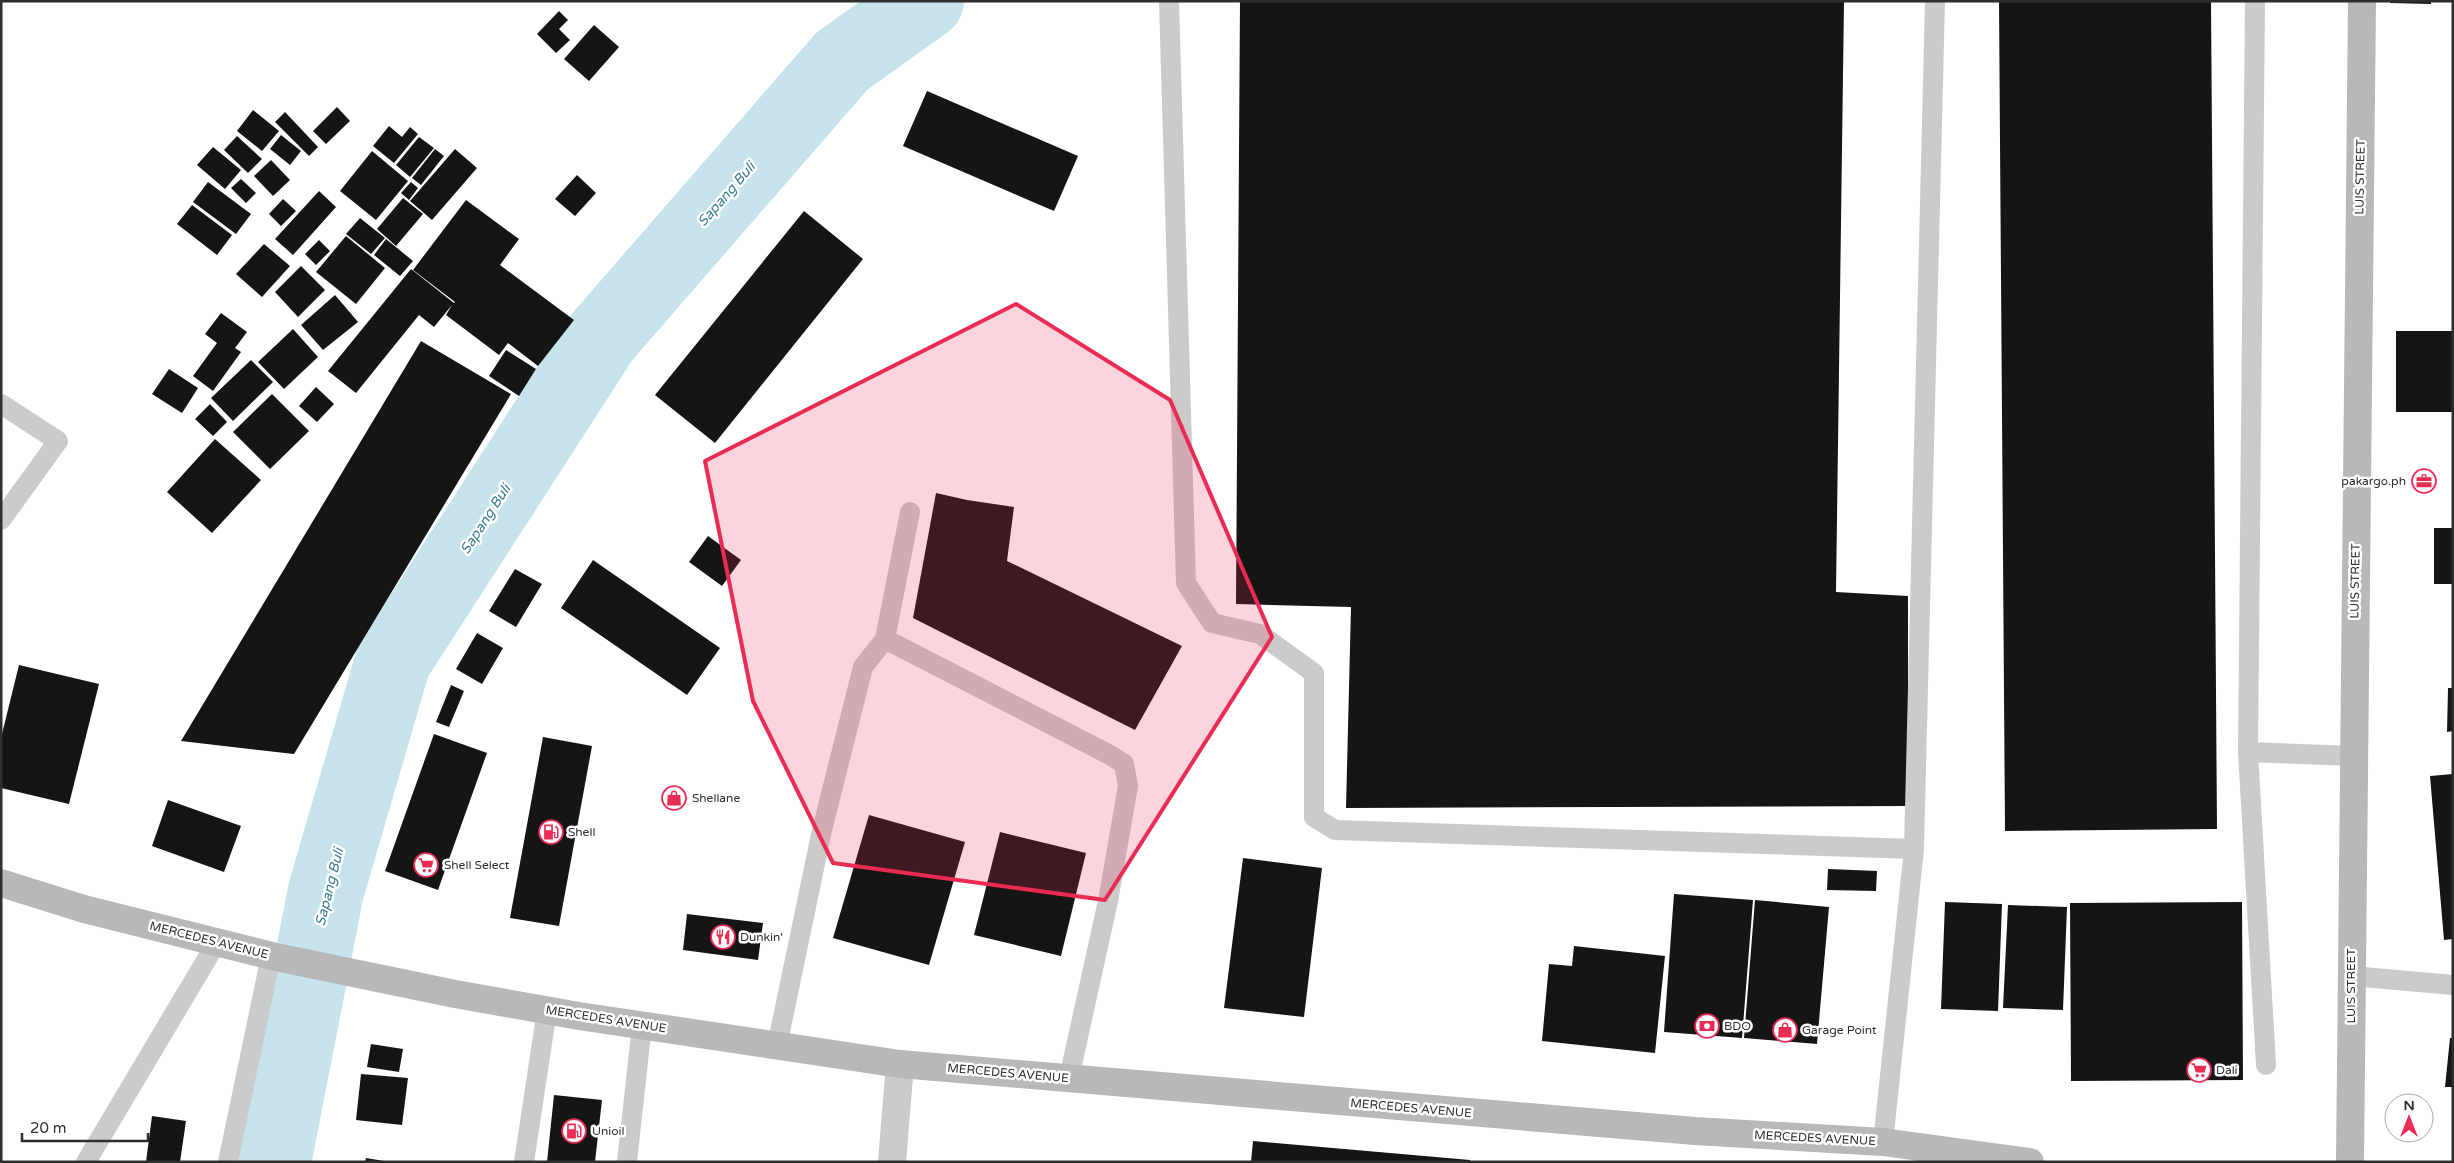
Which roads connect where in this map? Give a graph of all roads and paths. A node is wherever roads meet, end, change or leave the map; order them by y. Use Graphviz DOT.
graph roads {
  1 [pos="1169,1"];
  2 [pos="1935,1"];
  3 [pos="2255,1"];
  4 [pos="2362,1"];
  5 [pos="1,404"];
  6 [pos="910,512"];
  7 [pos="1,520"];
  8 [pos="885,639"];
  9 [pos="2248,752"];
  10 [pos="2353,756"];
  11 [pos="1914,850"];
  12 [pos="1,884"];
  13 [pos="217,942"];
  14 [pos="274,956"];
  15 [pos="2352,976"];
  16 [pos="2453,985"];
  17 [pos="547,1010"];
  18 [pos="642,1025"];
  19 [pos="777,1046"];
  20 [pos="900,1064"];
  21 [pos="2266,1065"];
  22 [pos="1069,1078"];
  23 [pos="1883,1142"];
  24 [pos="86,1162"];
  25 [pos="228,1162"];
  26 [pos="524,1162"];
  27 [pos="627,1162"];
  28 [pos="892,1162"];
  29 [pos="2030,1162"];
  30 [pos="2350,1162"];
  1 -- 11 [label="lane"];
  2 -- 11 [label="lane"];
  3 -- 9 [label="lane"];
  4 -- 10 [label="main road, LUIS STREET"];
  5 -- 7 [label="lane"];
  6 -- 8 [label="lane"];
  8 -- 19 [label="lane"];
  8 -- 22 [label="lane"];
  9 -- 10 [label="lane"];
  9 -- 21 [label="lane"];
  10 -- 15 [label="main road, LUIS STREET"];
  11 -- 23 [label="lane"];
  12 -- 13 [label="main road, MERCEDES AVENUE"];
  13 -- 14 [label="main road, MERCEDES AVENUE"];
  13 -- 24 [label="lane"];
  14 -- 17 [label="main road, MERCEDES AVENUE"];
  14 -- 25 [label="lane"];
  15 -- 16 [label="lane"];
  15 -- 30 [label="main road, LUIS STREET"];
  17 -- 18 [label="main road, MERCEDES AVENUE"];
  17 -- 26 [label="lane"];
  18 -- 19 [label="main road, MERCEDES AVENUE"];
  18 -- 27 [label="lane"];
  19 -- 20 [label="main road, MERCEDES AVENUE"];
  20 -- 22 [label="main road, MERCEDES AVENUE"];
  20 -- 28 [label="street"];
  22 -- 23 [label="main road, MERCEDES AVENUE"];
  23 -- 29 [label="main road, MERCEDES AVENUE"];
}
